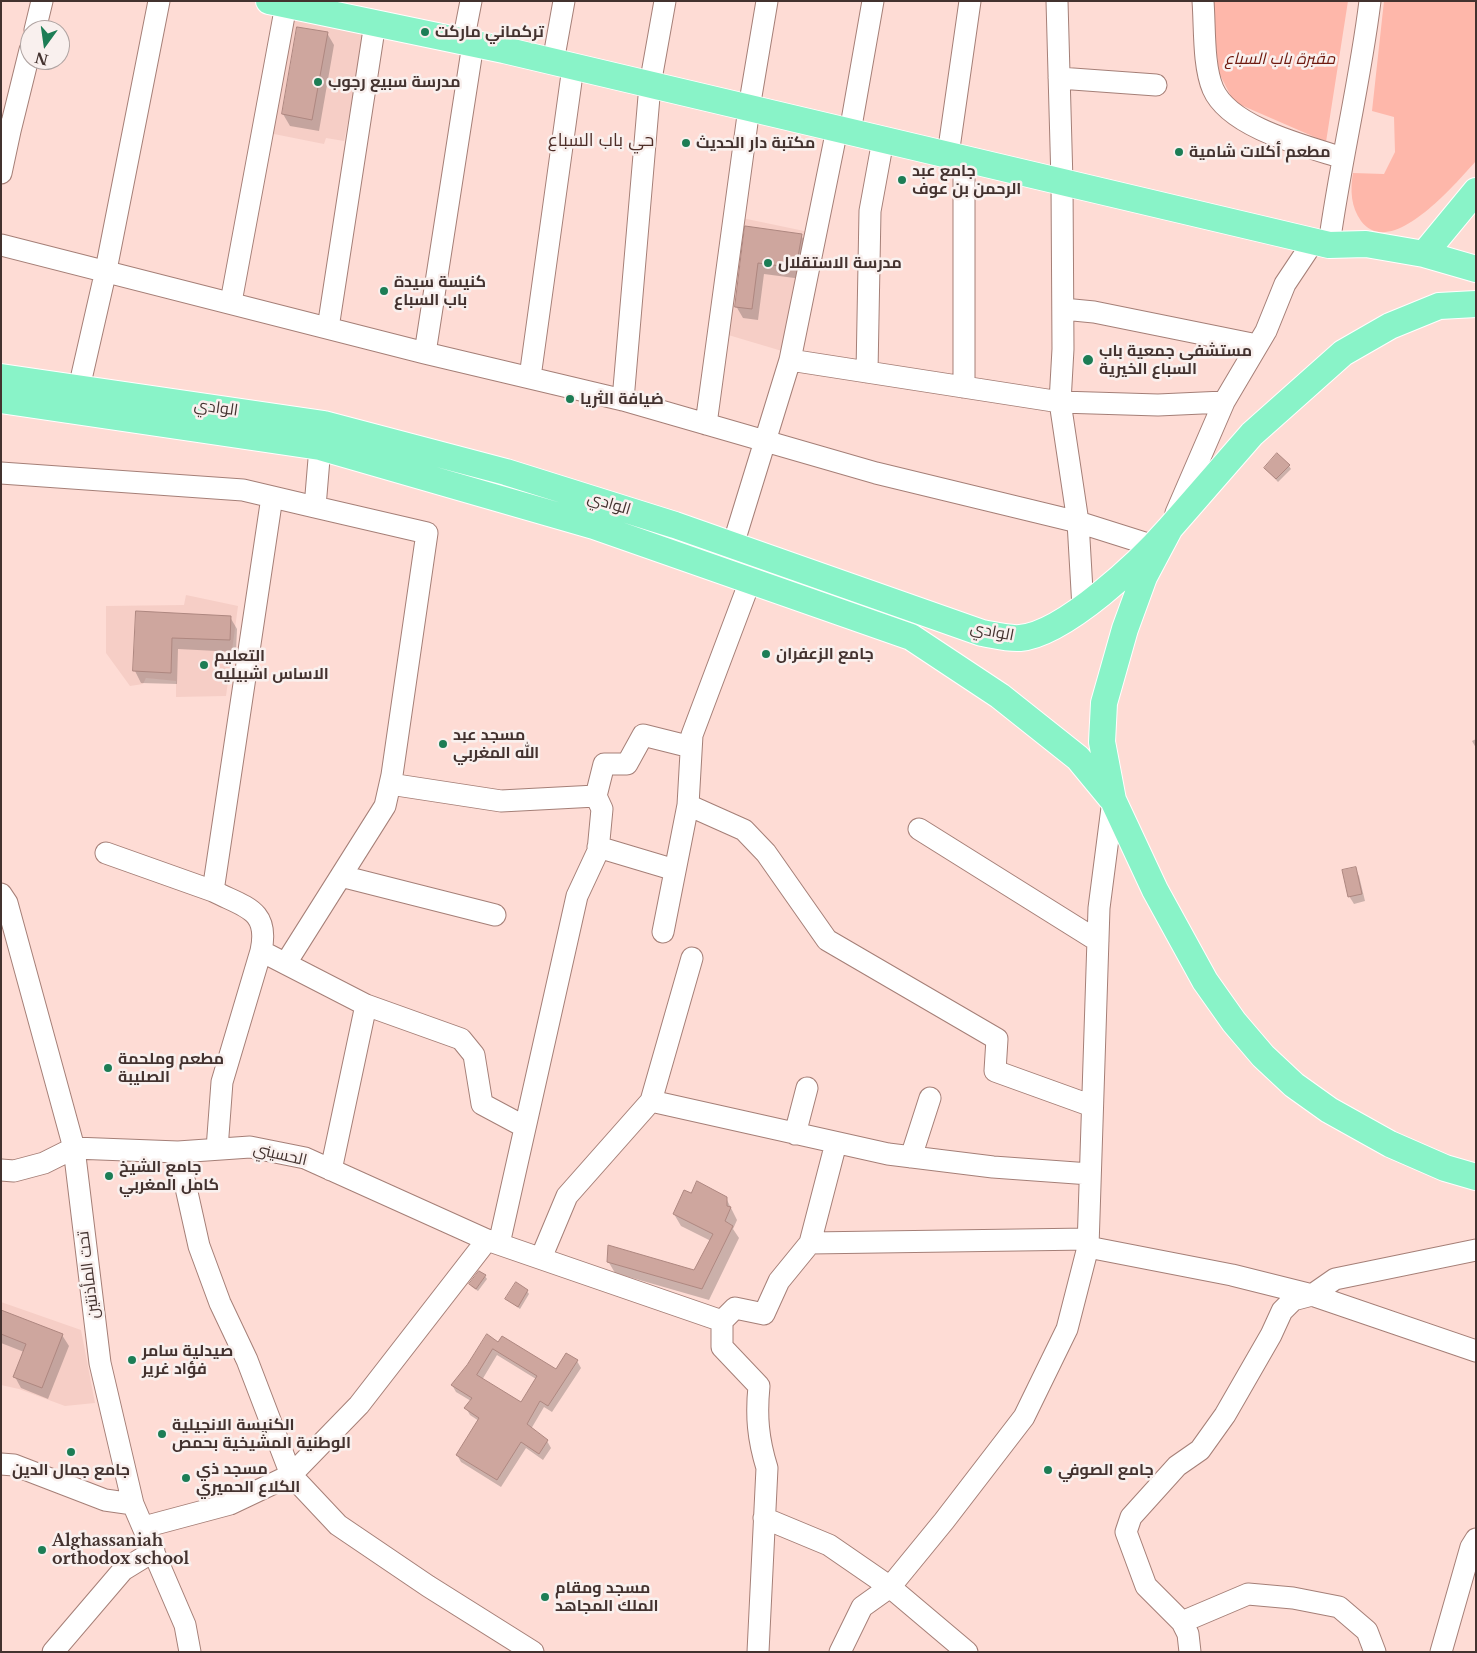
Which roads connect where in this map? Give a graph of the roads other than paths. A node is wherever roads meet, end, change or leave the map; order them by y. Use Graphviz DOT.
graph roads {
  1 [pos="42,1"];
  2 [pos="159,1"];
  3 [pos="471,1"];
  4 [pos="564,1"];
  5 [pos="665,1"];
  6 [pos="766,1"];
  7 [pos="873,1"];
  8 [pos="970,1"];
  9 [pos="1057,1"];
  10 [pos="1203,1"];
  11 [pos="1370,1"];
  12 [pos="278,3"];
  13 [pos="330,7"];
  14 [pos="37,20"];
  15 [pos="375,23"];
  16 [pos="468,43"];
  17 [pos="563,64"];
  18 [pos="24,70"];
  19 [pos="1059,78"];
  20 [pos="650,85"];
  21 [pos="1156,85"];
  22 [pos="749,108"];
  23 [pos="6,130"];
  24 [pos="844,131"];
  25 [pos="883,140"];
  26 [pos="956,157"];
  27 [pos="1343,158"];
  28 [pos="1,173"];
  29 [pos="1062,182"];
  30 [pos="1476,191"];
  31 [pos="1,244"];
  32 [pos="1321,244"];
  33 [pos="1424,254"];
  34 [pos="106,270"];
  35 [pos="1476,270"];
  36 [pos="231,302"];
  37 [pos="1476,304"];
  38 [pos="1063,310"];
  39 [pos="328,328"];
  40 [pos="1258,345"];
  41 [pos="425,353"];
  42 [pos="790,360"];
  43 [pos="867,372"];
  44 [pos="1,377"];
  45 [pos="530,378"];
  46 [pos="964,387"];
  47 [pos="79,388"];
  48 [pos="1,400"];
  49 [pos="623,400"];
  50 [pos="1060,402"];
  51 [pos="1224,402"];
  52 [pos="706,424"];
  53 [pos="766,442"];
  54 [pos="320,447"];
  55 [pos="1,473"];
  56 [pos="272,497"];
  57 [pos="315,507"];
  58 [pos="1078,522"];
  59 [pos="1162,537"];
  60 [pos="733,545"];
  61 [pos="750,581"];
  62 [pos="1083,608"];
  63 [pos="691,747"];
  64 [pos="390,784"];
  65 [pos="596,796"];
  66 [pos="1113,800"];
  67 [pos="688,805"];
  68 [pos="919,829"];
  69 [pos="598,847"];
  70 [pos="106,853"];
  71 [pos="675,870"];
  72 [pos="341,876"];
  73 [pos="213,891"];
  74 [pos="1,894"];
  75 [pos="495,915"];
  76 [pos="664,932"];
  77 [pos="1098,941"];
  78 [pos="261,951"];
  79 [pos="692,958"];
  80 [pos="286,963"];
  81 [pos="366,1005"];
  82 [pos="807,1088"];
  83 [pos="930,1098"];
  84 [pos="651,1101"];
  85 [pos="1092,1106"];
  86 [pos="525,1127"];
  87 [pos="795,1134"];
  88 [pos="836,1143"];
  89 [pos="74,1148"];
  90 [pos="217,1149"];
  91 [pos="178,1152"];
  92 [pos="912,1157"];
  93 [pos="1,1170"];
  94 [pos="331,1170"];
  95 [pos="1090,1174"];
  96 [pos="1476,1177"];
  97 [pos="493,1242"];
  98 [pos="810,1243"];
  99 [pos="1088,1243"];
  100 [pos="1476,1250"];
  101 [pos="541,1258"];
  102 [pos="1312,1295"];
  103 [pos="722,1321"];
  104 [pos="1476,1351"];
  105 [pos="1,1464"];
  106 [pos="291,1475"];
  107 [pos="133,1504"];
  108 [pos="764,1518"];
  109 [pos="144,1527"];
  110 [pos="1476,1540"];
  111 [pos="154,1551"];
  112 [pos="890,1586"];
  113 [pos="1182,1622"];
  114 [pos="52,1652"];
  115 [pos="190,1652"];
  116 [pos="533,1652"];
  117 [pos="758,1652"];
  118 [pos="840,1652"];
  119 [pos="967,1652"];
  120 [pos="1190,1652"];
  121 [pos="1375,1652"];
  122 [pos="1441,1652"];
  1 -- 14 [label="street"];
  2 -- 34 [label="street"];
  3 -- 16 [label="street"];
  4 -- 17 [label="street"];
  5 -- 20 [label="street"];
  6 -- 22 [label="street"];
  7 -- 24 [label="street"];
  8 -- 26 [label="street"];
  9 -- 19 [label="street"];
  10 -- 27 [label="street"];
  11 -- 27 [label="street"];
  12 -- 13 [label="main road"];
  12 -- 36 [label="street"];
  13 -- 15 [label="main road"];
  15 -- 16 [label="main road"];
  15 -- 39 [label="street"];
  16 -- 17 [label="main road"];
  16 -- 41 [label="street"];
  17 -- 20 [label="main road"];
  17 -- 45 [label="street"];
  18 -- 23 [label="street"];
  19 -- 21 [label="street"];
  19 -- 29 [label="street"];
  20 -- 22 [label="main road"];
  20 -- 49 [label="street"];
  22 -- 24 [label="main road"];
  22 -- 52 [label="street"];
  23 -- 28 [label="street"];
  24 -- 25 [label="main road"];
  24 -- 42 [label="street"];
  25 -- 26 [label="main road"];
  25 -- 43 [label="street"];
  26 -- 29 [label="main road"];
  26 -- 46 [label="street"];
  27 -- 32 [label="street"];
  29 -- 32 [label="main road"];
  29 -- 38 [label="street"];
  30 -- 33 [label="main road"];
  31 -- 34 [label="street"];
  32 -- 33 [label="main road"];
  32 -- 40 [label="street"];
  33 -- 35 [label="main road"];
  34 -- 36 [label="street"];
  34 -- 47 [label="street"];
  36 -- 39 [label="street"];
  37 -- 59 [label="main road"];
  38 -- 40 [label="street"];
  38 -- 50 [label="street"];
  39 -- 41 [label="street"];
  40 -- 51 [label="street"];
  41 -- 45 [label="street"];
  42 -- 43 [label="street"];
  42 -- 53 [label="street"];
  43 -- 46 [label="street"];
  44 -- 47 [label="main road, الوادي"];
  45 -- 49 [label="street"];
  46 -- 50 [label="street"];
  47 -- 60 [label="main road, الوادي"];
  48 -- 54 [label="main road, الوادي"];
  49 -- 52 [label="street"];
  50 -- 51 [label="street"];
  50 -- 58 [label="street"];
  51 -- 59 [label="street"];
  52 -- 53 [label="street"];
  53 -- 58 [label="street"];
  53 -- 60 [label="street"];
  54 -- 57 [label="street"];
  54 -- 61 [label="main road, الوادي"];
  55 -- 56 [label="street"];
  56 -- 57 [label="street"];
  56 -- 73 [label="street"];
  57 -- 64 [label="street"];
  58 -- 59 [label="street"];
  58 -- 62 [label="street"];
  59 -- 62 [label="main road, الوادي"];
  59 -- 66 [label="main road"];
  60 -- 62 [label="main road, الوادي"];
  61 -- 63 [label="street"];
  61 -- 66 [label="main road, الوادي"];
  63 -- 65 [label="street"];
  63 -- 67 [label="street"];
  64 -- 65 [label="street"];
  64 -- 72 [label="street"];
  65 -- 69 [label="street"];
  66 -- 77 [label="street"];
  66 -- 96 [label="main road"];
  67 -- 71 [label="street"];
  67 -- 85 [label="street"];
  68 -- 77 [label="street"];
  69 -- 71 [label="street"];
  69 -- 86 [label="street"];
  70 -- 73 [label="street"];
  71 -- 76 [label="street"];
  72 -- 75 [label="street"];
  72 -- 80 [label="street"];
  73 -- 78 [label="street"];
  74 -- 89 [label="street, تحت المأذنتين"];
  77 -- 85 [label="street"];
  78 -- 80 [label="street"];
  78 -- 90 [label="street"];
  79 -- 84 [label="street"];
  80 -- 81 [label="street"];
  81 -- 86 [label="street"];
  81 -- 94 [label="street"];
  82 -- 87 [label="street"];
  83 -- 92 [label="street"];
  84 -- 87 [label="street"];
  84 -- 101 [label="street"];
  85 -- 95 [label="street"];
  86 -- 97 [label="street"];
  87 -- 88 [label="street"];
  88 -- 92 [label="street"];
  88 -- 98 [label="street"];
  89 -- 91 [label="street, الحسيني"];
  89 -- 93 [label="street, الحسيني"];
  89 -- 107 [label="street, تحت المأذنتين"];
  90 -- 91 [label="street, الحسيني"];
  90 -- 94 [label="street, الحسيني"];
  91 -- 106 [label="street"];
  92 -- 95 [label="street"];
  94 -- 97 [label="street, الحسيني"];
  95 -- 99 [label="street"];
  97 -- 101 [label="street, الحسيني"];
  97 -- 106 [label="street"];
  98 -- 99 [label="street"];
  98 -- 103 [label="street"];
  99 -- 102 [label="street"];
  99 -- 112 [label="street"];
  100 -- 102 [label="street"];
  101 -- 103 [label="street, الحسيني"];
  102 -- 104 [label="street"];
  102 -- 113 [label="street"];
  103 -- 108 [label="street"];
  105 -- 107 [label="street"];
  106 -- 109 [label="street"];
  106 -- 116 [label="street"];
  107 -- 109 [label="street, تحت المأذنتين"];
  108 -- 112 [label="street"];
  108 -- 117 [label="street"];
  109 -- 111 [label="street, تحت المأذنتين"];
  110 -- 122 [label="street"];
  111 -- 114 [label="street"];
  111 -- 115 [label="street, تحت المأذنتين"];
  112 -- 118 [label="street"];
  112 -- 119 [label="street"];
  113 -- 120 [label="street"];
  113 -- 121 [label="street"];
}
